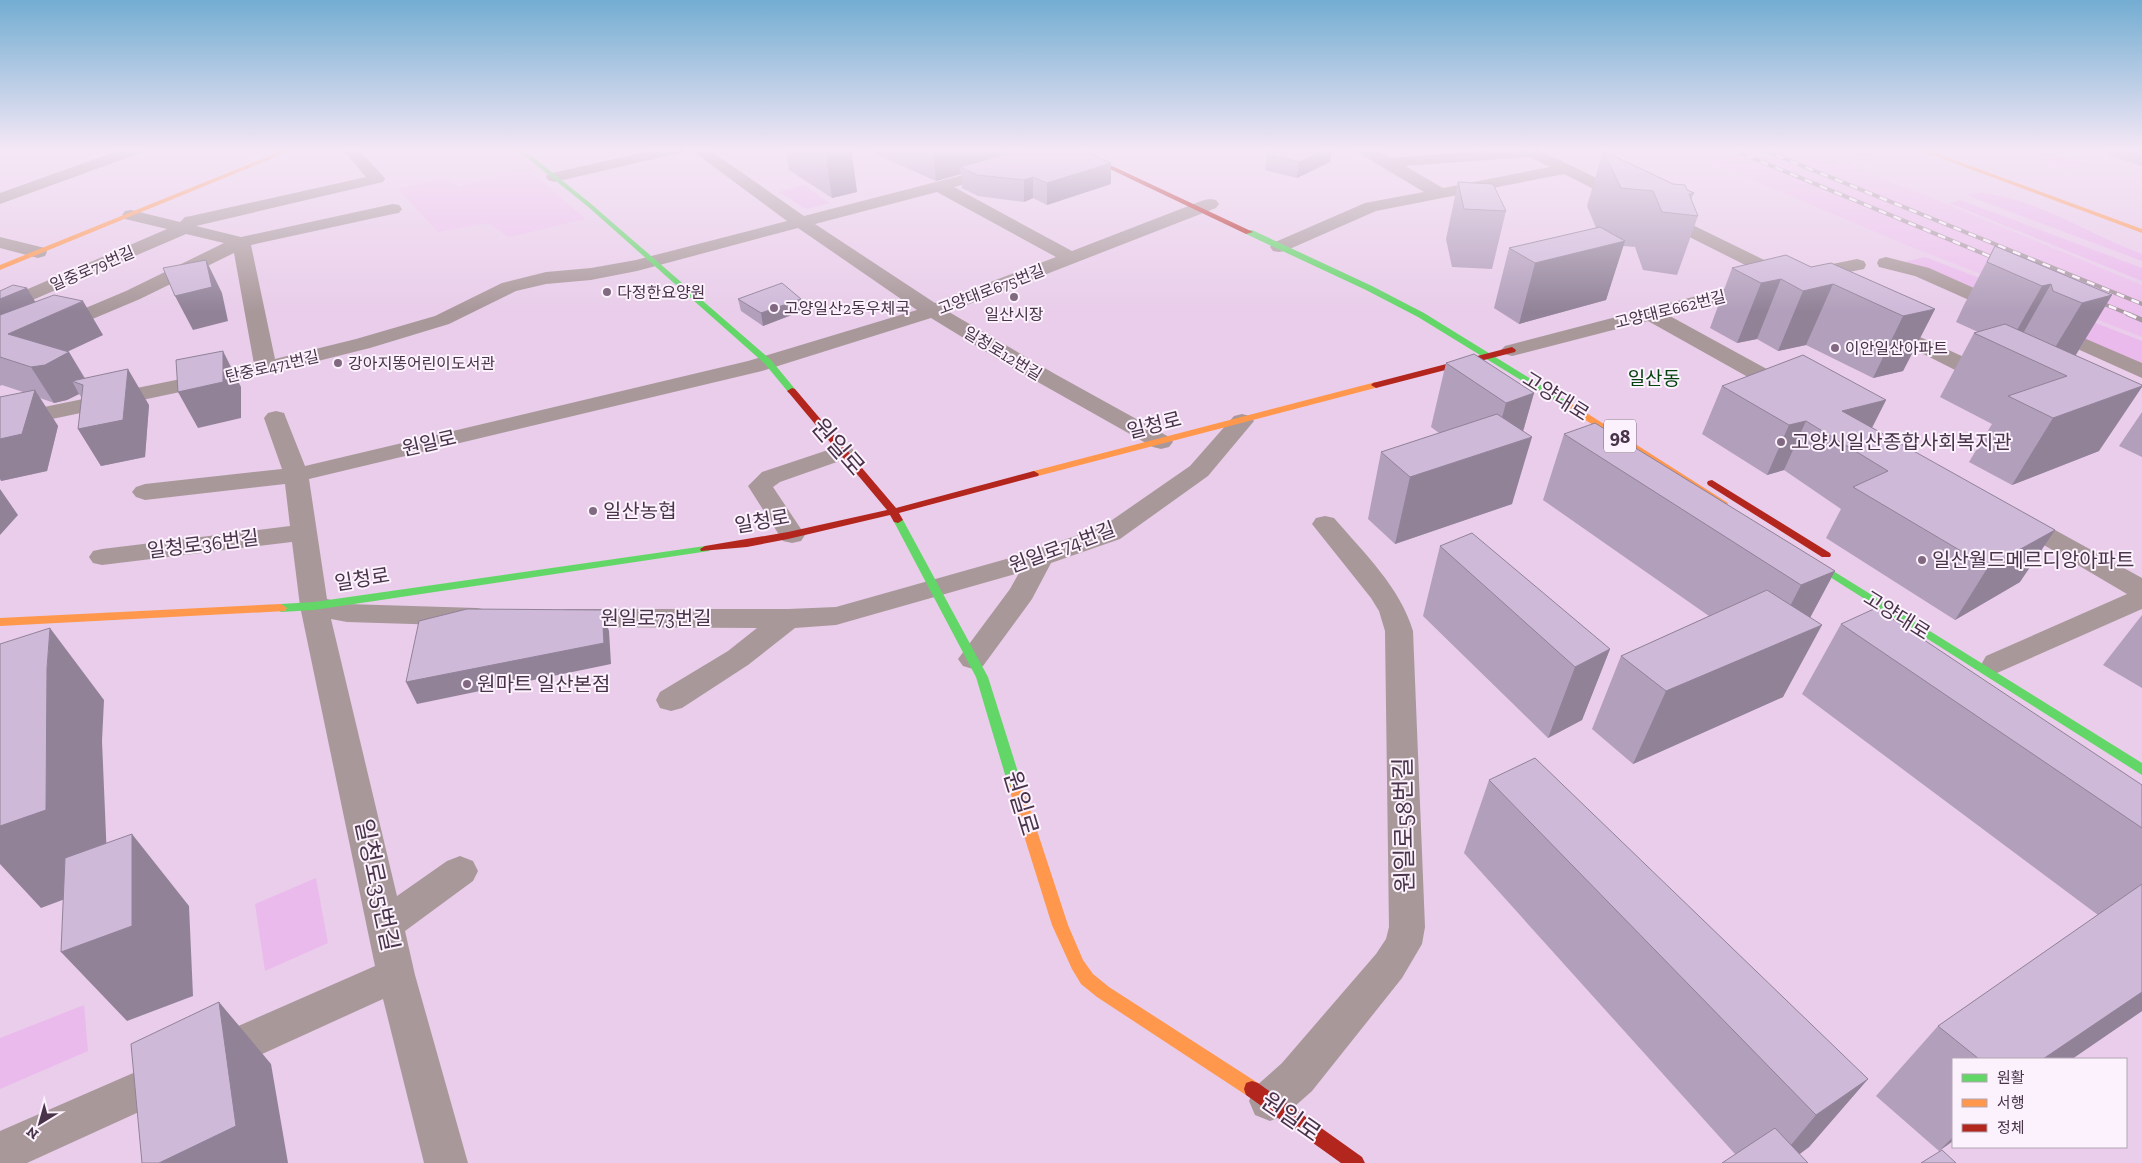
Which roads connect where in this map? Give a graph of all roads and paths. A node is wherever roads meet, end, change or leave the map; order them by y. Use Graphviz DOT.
graph roads {
  1 [pos="160,203"];
  2 [pos="267,203"];
  3 [pos="585,203"];
  4 [pos="773,203"];
  5 [pos="877,203"];
  6 [pos="971,203"];
  7 [pos="1195,203"];
  8 [pos="1196,203"];
  9 [pos="1389,203"];
  10 [pos="1636,203"];
  11 [pos="2067,203"];
  12 [pos="2083,203"];
  13 [pos="1204,207"];
  14 [pos="393,209"];
  15 [pos="131,215"];
  16 [pos="800,223"];
  17 [pos="2142,224"];
  18 [pos="184,228"];
  19 [pos="2142,231"];
  20 [pos="0,242"];
  21 [pos="241,242"];
  22 [pos="1284,244"];
  23 [pos="38,252"];
  24 [pos="1070,258"];
  25 [pos="654,261"];
  26 [pos="0,268"];
  27 [pos="1787,279"];
  28 [pos="1814,292"];
  29 [pos="0,308"];
  30 [pos="934,311"];
  31 [pos="1651,314"];
  32 [pos="1866,317"];
  33 [pos="1508,351"];
  34 [pos="0,352"];
  35 [pos="1490,356"];
  36 [pos="768,362"];
  37 [pos="266,368"];
  38 [pos="1969,368"];
  39 [pos="2142,370"];
  40 [pos="1806,401"];
  41 [pos="276,418"];
  42 [pos="1242,421"];
  43 [pos="0,423"];
  44 [pos="1161,442"];
  45 [pos="843,452"];
  46 [pos="296,474"];
  47 [pos="145,492"];
  48 [pos="1997,508"];
  49 [pos="893,511"];
  50 [pos="1325,524"];
  51 [pos="304,532"];
  52 [pos="792,535"];
  53 [pos="102,557"];
  54 [pos="1041,557"];
  55 [pos="1840,563"];
  56 [pos="935,589"];
  57 [pos="2142,590"];
  58 [pos="2142,598"];
  59 [pos="314,606"];
  60 [pos="501,618"];
  61 [pos="539,618"];
  62 [pos="788,619"];
  63 [pos="0,622"];
  64 [pos="973,659"];
  65 [pos="1997,663"];
  66 [pos="671,700"];
  67 [pos="2142,770"];
  68 [pos="460,871"];
  69 [pos="386,924"];
  70 [pos="396,975"];
  71 [pos="1270,1101"];
  72 [pos="0,1153"];
  73 [pos="446,1163"];
  74 [pos="1356,1163"];
  1 -- 15 [label="street"];
  2 -- 18 [label="street, 일중로79번길"];
  3 -- 25 [label="street, 원일로"];
  4 -- 16 [label="street, 일청로12번길"];
  5 -- 16 [label="street, 탄중로471번길"];
  6 -- 24 [label="street"];
  7 -- 13 [label="street, 고양대로 / 98"];
  8 -- 13 [label="street, 고양대로 / 98"];
  9 -- 22 [label="street"];
  10 -- 27 [label="street"];
  11 -- 19 [label="street"];
  12 -- 17 [label="street"];
  13 -- 22 [label="street, 고양대로 / 98"];
  13 -- 24 [label="street, 고양대로675번길"];
  14 -- 21 [label="street, 일중로79번길"];
  15 -- 18 [label="street, 일중로79번길"];
  15 -- 23 [label="street"];
  16 -- 25 [label="street, 탄중로471번길"];
  16 -- 30 [label="street, 일청로12번길"];
  18 -- 21 [label="street, 일중로79번길"];
  18 -- 29 [label="street, 일중로79번길"];
  20 -- 23 [label="street"];
  21 -- 34 [label="street, 일중로79번길"];
  21 -- 37 [label="street"];
  22 -- 33 [label="street, 고양대로 / 98"];
  22 -- 35 [label="street, 고양대로 / 98"];
  23 -- 26 [label="street"];
  24 -- 30 [label="street, 고양대로675번길"];
  25 -- 36 [label="street, 원일로"];
  25 -- 37 [label="street, 탄중로471번길"];
  27 -- 28 [label="street"];
  27 -- 31 [label="street, 고양대로662번길"];
  27 -- 39 [label="street, 고양대로662번길"];
  30 -- 36 [label="street, 고양대로675번길"];
  30 -- 44 [label="street, 일청로12번길"];
  31 -- 33 [label="street, 고양대로662번길"];
  31 -- 40 [label="street"];
  32 -- 38 [label="street"];
  33 -- 35 [label="street, 일청로"];
  33 -- 55 [label="street, 고양대로 / 98"];
  35 -- 42 [label="street, 일청로"];
  35 -- 67 [label="street, 고양대로 / 98"];
  36 -- 45 [label="street, 원일로"];
  36 -- 46 [label="street, 원일로"];
  37 -- 43 [label="street, 탄중로471번길"];
  41 -- 46 [label="street"];
  42 -- 44 [label="street, 일청로"];
  42 -- 54 [label="street, 원일로74번길"];
  44 -- 49 [label="street, 일청로"];
  45 -- 49 [label="street, 원일로"];
  45 -- 52 [label="street"];
  46 -- 47 [label="street, 원일로"];
  46 -- 51 [label="street"];
  48 -- 57 [label="street"];
  49 -- 52 [label="street, 일청로"];
  49 -- 56 [label="street, 원일로"];
  50 -- 71 [label="street, 원일로58번길"];
  51 -- 53 [label="street, 일청로36번길"];
  51 -- 59 [label="street"];
  52 -- 59 [label="street, 일청로"];
  54 -- 56 [label="street, 원일로74번길"];
  54 -- 64 [label="street"];
  56 -- 62 [label="street, 원일로73번길"];
  56 -- 64 [label="street, 원일로"];
  58 -- 65 [label="street"];
  59 -- 60 [label="street"];
  59 -- 63 [label="street, 일청로"];
  59 -- 69 [label="street, 일청로35번길"];
  61 -- 62 [label="street, 원일로73번길"];
  62 -- 66 [label="street"];
  64 -- 71 [label="street, 원일로"];
  68 -- 69 [label="street"];
  69 -- 70 [label="street, 일청로35번길"];
  70 -- 72 [label="street"];
  70 -- 73 [label="street, 일청로35번길"];
  71 -- 74 [label="street, 원일로"];
}
